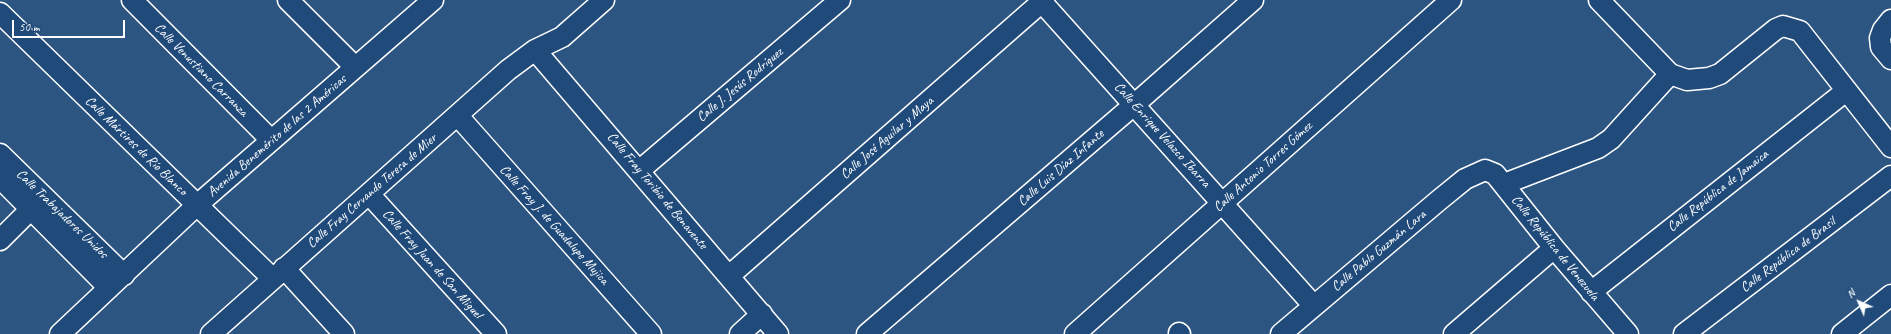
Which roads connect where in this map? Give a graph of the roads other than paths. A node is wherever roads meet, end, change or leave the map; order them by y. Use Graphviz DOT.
graph roads {
  1 [pos="132,0"];
  2 [pos="288,0"];
  3 [pos="433,0"];
  4 [pos="840,0"];
  5 [pos="1253,0"];
  6 [pos="1451,0"];
  7 [pos="1599,0"];
  8 [pos="1042,1"];
  9 [pos="591,4"];
  10 [pos="0,13"];
  11 [pos="1887,25"];
  12 [pos="535,50"];
  13 [pos="1891,59"];
  14 [pos="355,67"];
  15 [pos="1670,74"];
  16 [pos="1846,91"];
  17 [pos="1135,104"];
  18 [pos="458,116"];
  19 [pos="271,140"];
  20 [pos="1891,147"];
  21 [pos="0,154"];
  22 [pos="640,170"];
  23 [pos="1479,171"];
  24 [pos="1891,176"];
  25 [pos="0,178"];
  26 [pos="1504,184"];
  27 [pos="369,194"];
  28 [pos="1223,203"];
  29 [pos="196,206"];
  30 [pos="32,208"];
  31 [pos="0,240"];
  32 [pos="1554,248"];
  33 [pos="278,273"];
  34 [pos="124,275"];
  35 [pos="729,276"];
  36 [pos="109,288"];
  37 [pos="1590,292"];
  38 [pos="1891,295"];
  39 [pos="1314,306"];
  40 [pos="762,314"];
  41 [pos="60,334"];
  42 [pos="211,334"];
  43 [pos="344,334"];
  44 [pos="496,334"];
  45 [pos="650,334"];
  46 [pos="740,334"];
  47 [pos="778,334"];
  48 [pos="867,334"];
  49 [pos="1075,334"];
  50 [pos="1281,334"];
  51 [pos="1454,334"];
  52 [pos="1628,334"];
  53 [pos="1684,334"];
  54 [pos="1842,334"];
  1 -- 19 [label="street, Calle Venustiano Carranza"];
  2 -- 14 [label="street"];
  3 -- 14 [label="street, Avenida Benemérito de las 2 Américas"];
  4 -- 22 [label="street, Calle J. Jesús Rodríguez"];
  5 -- 17 [label="street, Calle Luis Díaz Infante"];
  6 -- 28 [label="street, Calle Antonio Torres Gómez"];
  7 -- 15 [label="street"];
  8 -- 17 [label="street, Calle Enrique Velazco Ibarra"];
  8 -- 35 [label="street, Calle José Aguilar y Maya"];
  9 -- 12 [label="street, Calle Fray Cervando Teresa de Mier"];
  10 -- 29 [label="street, Calle Mártires de Río Blanco"];
  11 -- 13 [label="street"];
  12 -- 18 [label="street, Calle Fray Cervando Teresa de Mier"];
  12 -- 22 [label="street, Calle Fray Toribio de Benavente"];
  14 -- 19 [label="street, Avenida Benemérito de las 2 Américas"];
  15 -- 16 [label="street"];
  15 -- 26 [label="street"];
  16 -- 20 [label="street"];
  16 -- 37 [label="street, Calle República de Jamaica"];
  17 -- 28 [label="street, Calle Enrique Velazco Ibarra"];
  17 -- 48 [label="street, Calle Luis Díaz Infante"];
  18 -- 27 [label="street, Calle Fray Cervando Teresa de Mier"];
  18 -- 45 [label="street, Calle Fray J. de Guadalupe Mujica"];
  19 -- 29 [label="street, Avenida Benemérito de las 2 Américas"];
  21 -- 34 [label="street, Calle Trabajadores Unidos"];
  22 -- 35 [label="street, Calle Fray Toribio de Benavente"];
  23 -- 26 [label="street, Calle República de Venezuela"];
  23 -- 39 [label="street, Calle Pablo Guzmán Lara"];
  24 -- 53 [label="street, Calle República de Brasil"];
  25 -- 30 [label="street, Calle Trabajadores Unidos"];
  26 -- 32 [label="street, Calle República de Venezuela"];
  27 -- 33 [label="street, Calle Fray Cervando Teresa de Mier"];
  27 -- 44 [label="street, Calle Fray Juan de San Miguel"];
  28 -- 39 [label="street, Calle Enrique Velazco Ibarra"];
  28 -- 49 [label="street, Calle Antonio Torres Gómez"];
  29 -- 33 [label="street, Calle Mártires de Río Blanco"];
  29 -- 34 [label="street, Avenida Benemérito de las 2 Américas"];
  30 -- 31 [label="street"];
  30 -- 36 [label="street, Calle Trabajadores Unidos"];
  32 -- 37 [label="street, Calle República de Venezuela"];
  32 -- 51 [label="street"];
  33 -- 42 [label="street, Calle Fray Cervando Teresa de Mier"];
  33 -- 43 [label="street, Calle Mártires de Río Blanco"];
  34 -- 36 [label="street, Avenida Benemérito de las 2 Américas"];
  35 -- 40 [label="street, Calle Fray Toribio de Benavente"];
  36 -- 41 [label="street, Avenida Benemérito de las 2 Américas"];
  37 -- 52 [label="street, Calle República de Venezuela"];
  38 -- 54 [label="street"];
  39 -- 50 [label="street, Calle Pablo Guzmán Lara"];
  40 -- 46 [label="street"];
  40 -- 47 [label="street, Calle Fray Toribio de Benavente"];
}
